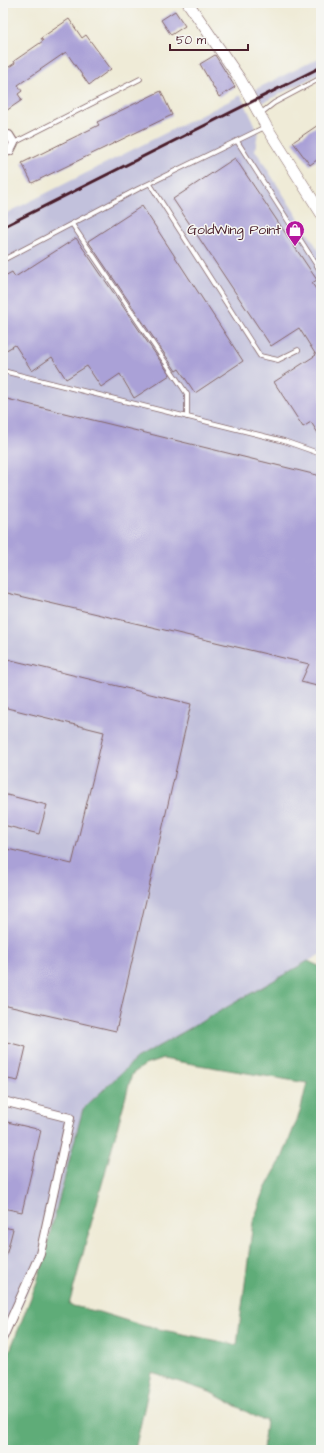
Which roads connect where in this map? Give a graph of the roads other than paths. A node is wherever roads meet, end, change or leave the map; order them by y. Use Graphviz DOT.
graph roads {
  1 [pos="192,4"];
  2 [pos="321,78"];
  3 [pos="140,79"];
  4 [pos="260,114"];
  5 [pos="266,126"];
  6 [pos="3,135"];
  7 [pos="237,141"];
  8 [pos="14,143"];
  9 [pos="3,152"];
  10 [pos="150,184"];
  11 [pos="321,213"];
  12 [pos="72,224"];
  13 [pos="3,260"];
  14 [pos="321,272"];
  15 [pos="298,350"];
  16 [pos="3,371"];
  17 [pos="188,417"];
  18 [pos="321,454"];
  19 [pos="3,1101"];
  20 [pos="3,1337"];
  1 -- 4 [label="street"];
  2 -- 4 [label="lane"];
  3 -- 8 [label="lane"];
  4 -- 5 [label="street"];
  5 -- 7 [label="lane"];
  5 -- 11 [label="street"];
  6 -- 8 [label="street"];
  7 -- 10 [label="lane"];
  7 -- 14 [label="lane"];
  8 -- 9 [label="street"];
  10 -- 12 [label="lane"];
  10 -- 15 [label="lane"];
  12 -- 13 [label="lane"];
  12 -- 17 [label="lane"];
  16 -- 17 [label="lane"];
  17 -- 18 [label="lane"];
  19 -- 20 [label="street"];
}
